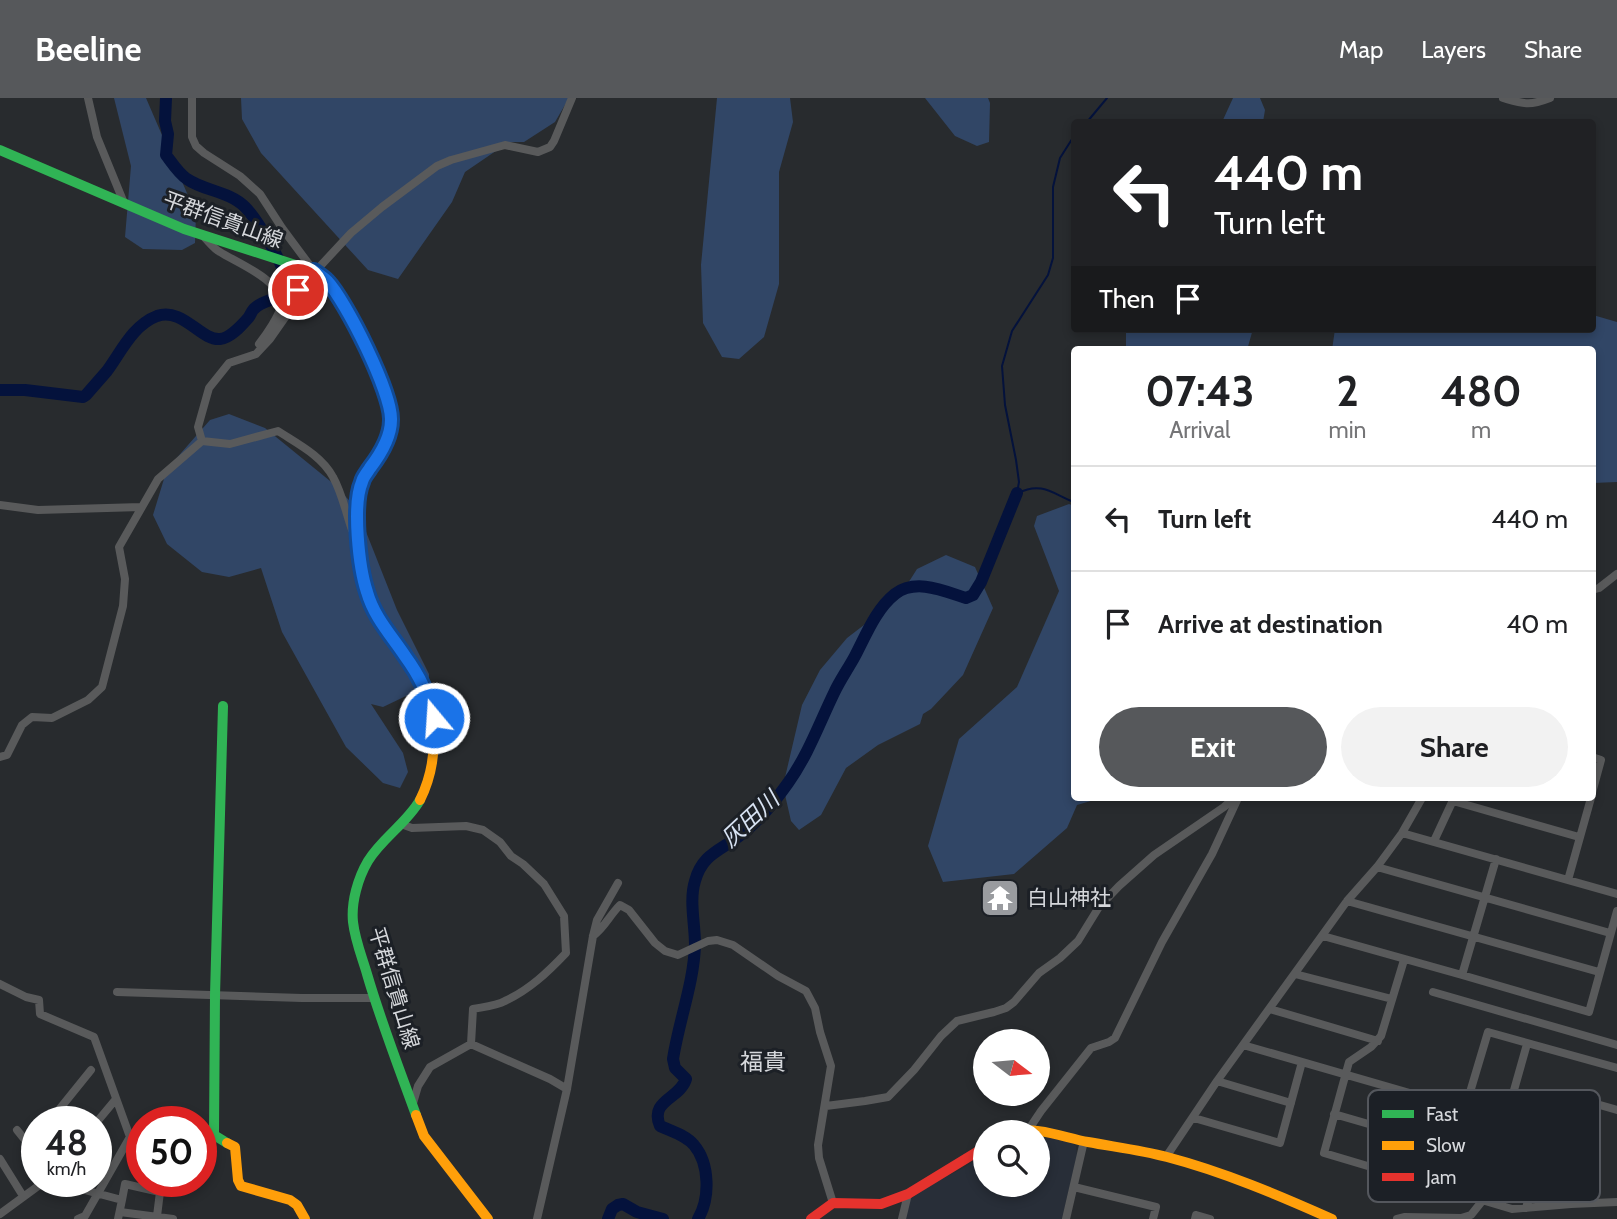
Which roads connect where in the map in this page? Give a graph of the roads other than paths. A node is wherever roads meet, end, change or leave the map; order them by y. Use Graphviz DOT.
graph roads {
  1 [pos="88,98"];
  2 [pos="192,98"];
  3 [pos="572,98"];
  4 [pos="1503,98"];
  5 [pos="1550,98"];
  6 [pos="5,152"];
  7 [pos="124,203"];
  8 [pos="203,236"];
  9 [pos="314,271"];
  10 [pos="249,357"];
  11 [pos="202,441"];
  12 [pos="0,505"];
  13 [pos="141,507"];
  14 [pos="359,536"];
  15 [pos="1617,574"];
  16 [pos="1596,589"];
  17 [pos="223,706"];
  18 [pos="0,757"];
  19 [pos="1596,758"];
  20 [pos="1596,778"];
  21 [pos="1232,801"];
  22 [pos="1235,801"];
  23 [pos="1420,801"];
  24 [pos="1452,801"];
  25 [pos="1460,801"];
  26 [pos="1590,801"];
  27 [pos="401,824"];
  28 [pos="1402,833"];
  29 [pos="1580,837"];
  30 [pos="1434,841"];
  31 [pos="1496,859"];
  32 [pos="1377,867"];
  33 [pos="1568,880"];
  34 [pos="618,883"];
  35 [pos="1617,894"];
  36 [pos="1485,898"];
  37 [pos="1348,901"];
  38 [pos="1617,911"];
  39 [pos="1610,933"];
  40 [pos="593,936"];
  41 [pos="1323,936"];
  42 [pos="1473,936"];
  43 [pos="1404,960"];
  44 [pos="1600,972"];
  45 [pos="1296,974"];
  46 [pos="1462,975"];
  47 [pos="0,984"];
  48 [pos="117,992"];
  49 [pos="1433,992"];
  50 [pos="215,995"];
  51 [pos="374,998"];
  52 [pos="1392,999"];
  53 [pos="1269,1009"];
  54 [pos="1378,1041"];
  55 [pos="471,1044"];
  56 [pos="1527,1044"];
  57 [pos="1243,1045"];
  58 [pos="1617,1045"];
  59 [pos="1302,1062"];
  60 [pos="1617,1068"];
  61 [pos="91,1070"];
  62 [pos="1345,1074"];
  63 [pos="1217,1082"];
  64 [pos="567,1089"];
  65 [pos="1400,1090"];
  66 [pos="1471,1090"];
  67 [pos="1514,1090"];
  68 [pos="116,1099"];
  69 [pos="1292,1103"];
  70 [pos="1600,1105"];
  71 [pos="63,1106"];
  72 [pos="110,1106"];
  73 [pos="825,1106"];
  74 [pos="413,1107"];
  75 [pos="1617,1110"];
  76 [pos="1334,1114"];
  77 [pos="1194,1118"];
  78 [pos="1035,1120"];
  79 [pos="1368,1124"];
  80 [pos="17,1130"];
  81 [pos="1050,1132"];
  82 [pos="21,1136"];
  83 [pos="1084,1141"];
  84 [pos="973,1154"];
  85 [pos="1166,1157"];
  86 [pos="0,1159"];
  87 [pos="1368,1166"];
  88 [pos="112,1167"];
  89 [pos="126,1184"];
  90 [pos="1074,1187"];
  91 [pos="21,1193"];
  92 [pos="908,1194"];
  93 [pos="22,1197"];
  94 [pos="94,1197"];
  95 [pos="108,1197"];
  96 [pos="159,1197"];
  97 [pos="121,1200"];
  98 [pos="1481,1202"];
  99 [pos="1489,1202"];
  100 [pos="1528,1202"];
  101 [pos="1617,1202"];
  102 [pos="833,1203"];
  103 [pos="1571,1203"];
  104 [pos="1302,1206"];
  105 [pos="1526,1208"];
  106 [pos="0,1214"];
  107 [pos="119,1215"];
  108 [pos="157,1216"];
  109 [pos="78,1219"];
  110 [pos="173,1219"];
  111 [pos="305,1219"];
  112 [pos="488,1219"];
  113 [pos="537,1219"];
  114 [pos="811,1219"];
  115 [pos="902,1219"];
  116 [pos="1066,1219"];
  117 [pos="1153,1219"];
  118 [pos="1195,1219"];
  119 [pos="1210,1219"];
  120 [pos="1298,1219"];
  121 [pos="1332,1219"];
  122 [pos="1397,1219"];
  1 -- 7 [label="street"];
  2 -- 9 [label="street"];
  3 -- 9 [label="street"];
  4 -- 5 [label="street"];
  6 -- 7 [label="main road, 平群信貴山線"];
  7 -- 8 [label="main road, 平群信貴山線"];
  8 -- 9 [label="main road, 平群信貴山線"];
  8 -- 10 [label="street"];
  9 -- 10 [label="street"];
  9 -- 14 [label="main road, 平群信貴山線"];
  10 -- 11 [label="street"];
  11 -- 13 [label="street"];
  11 -- 14 [label="street"];
  12 -- 13 [label="street"];
  13 -- 18 [label="street"];
  14 -- 27 [label="main road, 平群信貴山線"];
  15 -- 16 [label="street"];
  17 -- 50 [label="main road"];
  19 -- 20 [label="street"];
  21 -- 73 [label="street"];
  22 -- 78 [label="street"];
  23 -- 28 [label="street"];
  24 -- 30 [label="street"];
  25 -- 29 [label="street"];
  26 -- 29 [label="street"];
  27 -- 51 [label="main road, 平群信貴山線"];
  27 -- 55 [label="street"];
  28 -- 30 [label="street"];
  28 -- 32 [label="street"];
  29 -- 33 [label="street"];
  30 -- 31 [label="street"];
  31 -- 33 [label="street"];
  31 -- 36 [label="street"];
  32 -- 36 [label="street"];
  32 -- 37 [label="street"];
  33 -- 35 [label="street"];
  34 -- 40 [label="street"];
  36 -- 39 [label="street"];
  36 -- 42 [label="street"];
  37 -- 41 [label="street"];
  37 -- 42 [label="street"];
  38 -- 39 [label="street"];
  39 -- 44 [label="street"];
  40 -- 64 [label="street"];
  40 -- 73 [label="street"];
  41 -- 43 [label="street"];
  41 -- 45 [label="street"];
  42 -- 44 [label="street"];
  42 -- 46 [label="street"];
  43 -- 46 [label="street"];
  43 -- 52 [label="street"];
  44 -- 46 [label="street"];
  45 -- 52 [label="street"];
  45 -- 53 [label="street"];
  47 -- 68 [label="street"];
  48 -- 50 [label="street"];
  49 -- 58 [label="street"];
  50 -- 51 [label="street"];
  50 -- 111 [label="main road"];
  51 -- 74 [label="main road, 平群信貴山線"];
  52 -- 54 [label="street"];
  53 -- 54 [label="street"];
  53 -- 57 [label="street"];
  54 -- 62 [label="street"];
  55 -- 64 [label="street"];
  55 -- 74 [label="street"];
  56 -- 60 [label="street"];
  56 -- 66 [label="street"];
  56 -- 67 [label="street"];
  57 -- 59 [label="street"];
  57 -- 63 [label="street"];
  59 -- 62 [label="street"];
  59 -- 69 [label="street"];
  61 -- 71 [label="street"];
  62 -- 65 [label="street"];
  62 -- 76 [label="street"];
  63 -- 69 [label="street"];
  63 -- 77 [label="street"];
  64 -- 113 [label="street"];
  68 -- 72 [label="street"];
  68 -- 88 [label="street"];
  69 -- 77 [label="street"];
  70 -- 75 [label="street"];
  73 -- 102 [label="street"];
  74 -- 112 [label="main road, 平群信貴山線"];
  76 -- 79 [label="street"];
  76 -- 87 [label="street"];
  77 -- 85 [label="street"];
  80 -- 82 [label="street"];
  81 -- 83 [label="main road"];
  83 -- 85 [label="main road"];
  83 -- 90 [label="street"];
  84 -- 92 [label="main road"];
  85 -- 104 [label="main road"];
  86 -- 91 [label="street"];
  89 -- 97 [label="street"];
  90 -- 116 [label="street"];
  90 -- 117 [label="street"];
  92 -- 102 [label="main road"];
  92 -- 115 [label="street"];
  93 -- 106 [label="street"];
  94 -- 109 [label="street"];
  95 -- 97 [label="street"];
  96 -- 108 [label="street"];
  97 -- 107 [label="street"];
  98 -- 122 [label="street"];
  99 -- 105 [label="street"];
  100 -- 105 [label="street"];
  101 -- 103 [label="street"];
  102 -- 114 [label="main road"];
  103 -- 105 [label="street"];
  104 -- 120 [label="main road"];
  104 -- 121 [label="main road"];
  107 -- 108 [label="street"];
  108 -- 110 [label="street"];
  118 -- 119 [label="street"];
}
